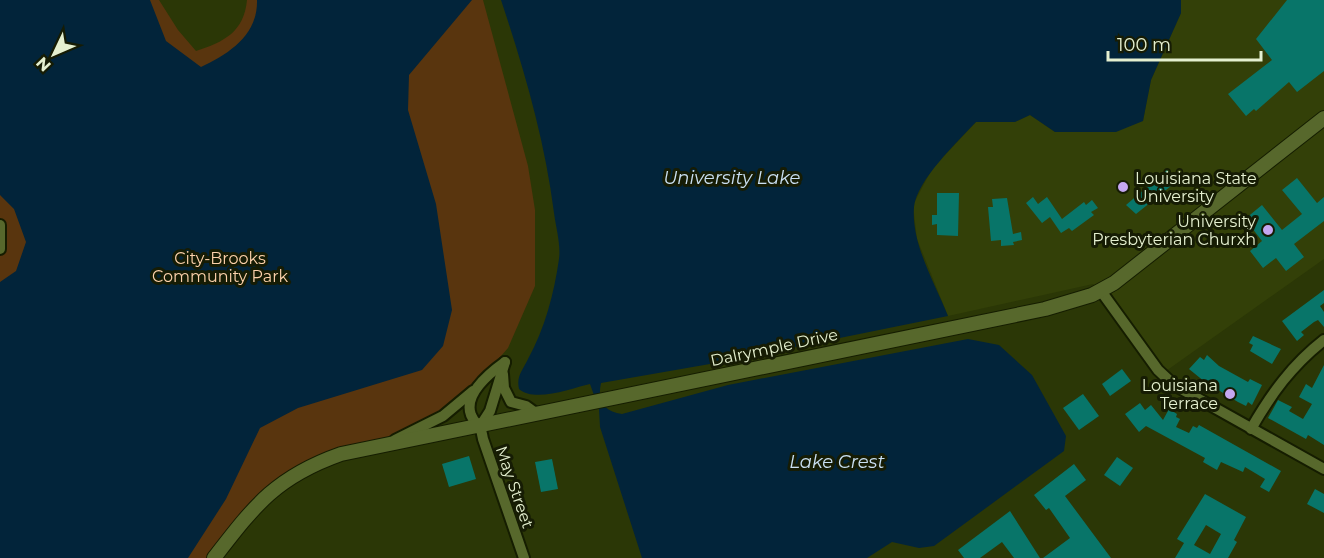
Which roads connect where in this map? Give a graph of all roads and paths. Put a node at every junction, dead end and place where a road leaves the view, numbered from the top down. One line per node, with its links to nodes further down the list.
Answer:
1 (1324, 118): 4 (street, Dalrymple Drive)
2 (0, 225): 3 (street)
3 (0, 249)
4 (1101, 291): 8 (street, Dalrymple Drive); 10 (street)
5 (1324, 340): 10 (street)
6 (504, 370): 7 (street, May Street); 8 (street); 9 (street)
7 (480, 385): 9 (street, May Street); 11 (street)
8 (537, 414): 9 (street, Dalrymple Drive)
9 (481, 425): 11 (street, Dalrymple Drive); 13 (street, May Street)
10 (1251, 429): 12 (street)
11 (389, 443): 14 (street, Dalrymple Drive)
12 (1324, 469)
13 (520, 556)
14 (214, 558)

